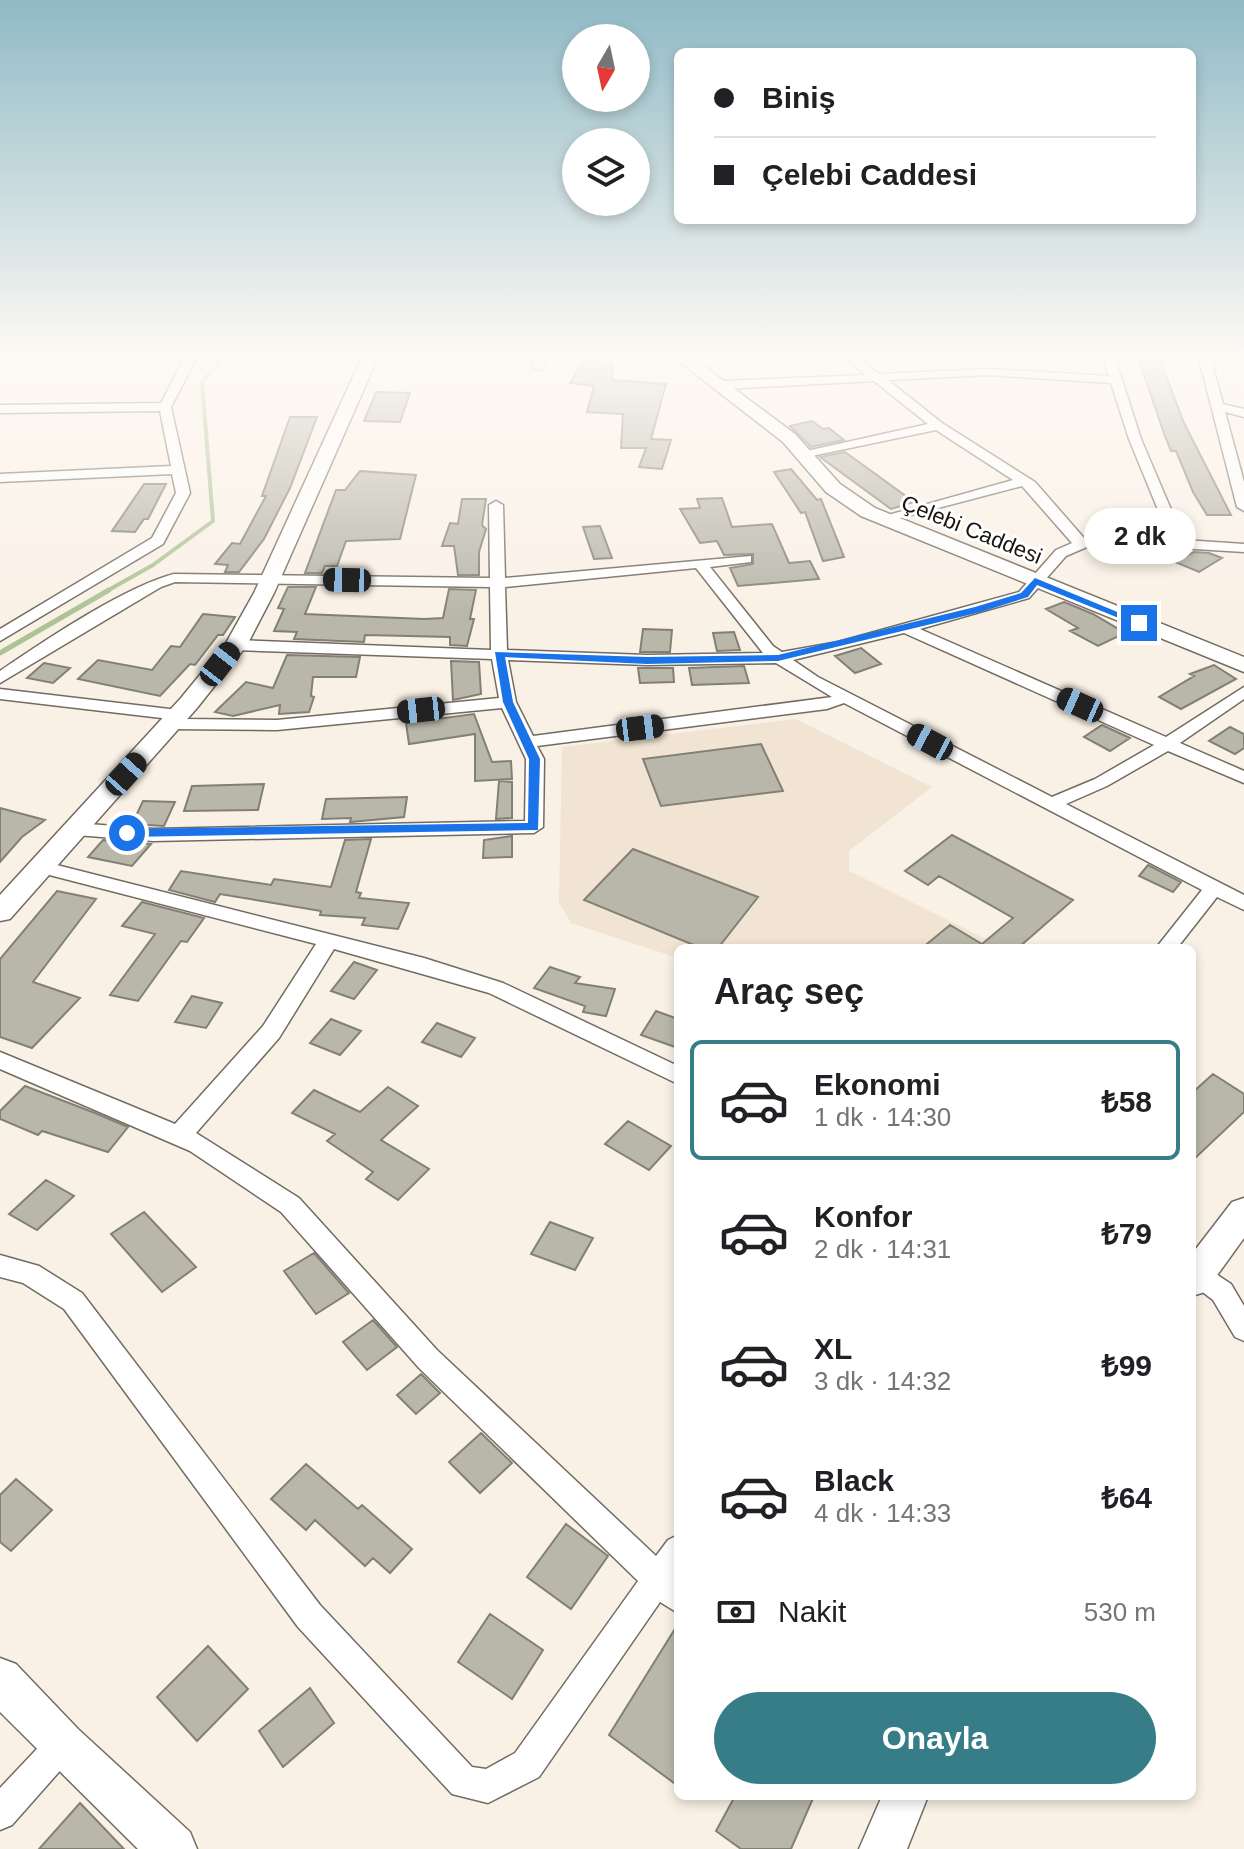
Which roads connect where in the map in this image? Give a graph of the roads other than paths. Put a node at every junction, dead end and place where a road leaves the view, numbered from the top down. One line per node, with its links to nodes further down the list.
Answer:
1 (172, 441): 9 (street)
2 (332, 441): 20 (street)
3 (791, 441): 8 (street, Çelebi Caddesi)
4 (869, 441): 8 (street)
5 (962, 441): 11 (street)
6 (1138, 441): 16 (street)
7 (1227, 441): 13 (street)
8 (807, 455): 14 (street, Çelebi Caddesi)
9 (178, 470): 10 (street); 24 (street)
10 (0, 478)
11 (1025, 481): 14 (street); 15 (street)
12 (496, 505): 22 (street)
13 (1244, 507)
14 (886, 520): 21 (street, Çelebi Caddesi)
15 (1080, 543): 16 (street); 21 (street)
16 (1179, 544): 17 (street)
17 (1244, 548)
18 (746, 559): 19 (street)
19 (699, 563): 22 (street); 27 (street)
20 (270, 579): 22 (street); 25 (street); 29 (street)
21 (1035, 581): 23 (street); 28 (street, Çelebi Caddesi)
22 (497, 583): 26 (street)
23 (906, 628): 27 (street); 36 (street)
24 (0, 636)
25 (236, 645): 26 (street); 34 (street)
26 (499, 654): 27 (street); 33 (street)
27 (778, 658): 32 (street)
28 (1244, 665)
29 (0, 678)
30 (1244, 692): 36 (street)
31 (0, 694): 34 (street)
32 (846, 697): 35 (street); 38 (street)
33 (508, 702): 34 (street); 35 (street)
34 (175, 719): 39 (street)
35 (527, 742): 39 (street)
36 (1168, 743): 37 (street); 38 (street)
37 (1244, 778)
38 (1049, 804): 41 (street)
39 (76, 829): 40 (street)
40 (41, 867): 43 (street); 44 (street)
41 (1215, 887): 42 (street); 45 (street)
42 (1244, 903)
43 (0, 912)
44 (329, 941): 47 (street); 48 (street)
45 (1169, 944)
46 (0, 1060): 48 (street)
47 (674, 1074)
48 (179, 1136): 55 (street)
49 (1244, 1212): 51 (street)
50 (0, 1266): 55 (street)
51 (1196, 1272)
52 (1196, 1275): 53 (street)
53 (1244, 1329)
54 (674, 1566): 55 (street)
55 (668, 1589)
56 (0, 1680): 57 (street)
57 (62, 1745): 59 (street); 60 (street)
58 (903, 1800): 61 (street)
59 (0, 1813)
60 (173, 1849)
61 (883, 1849)

